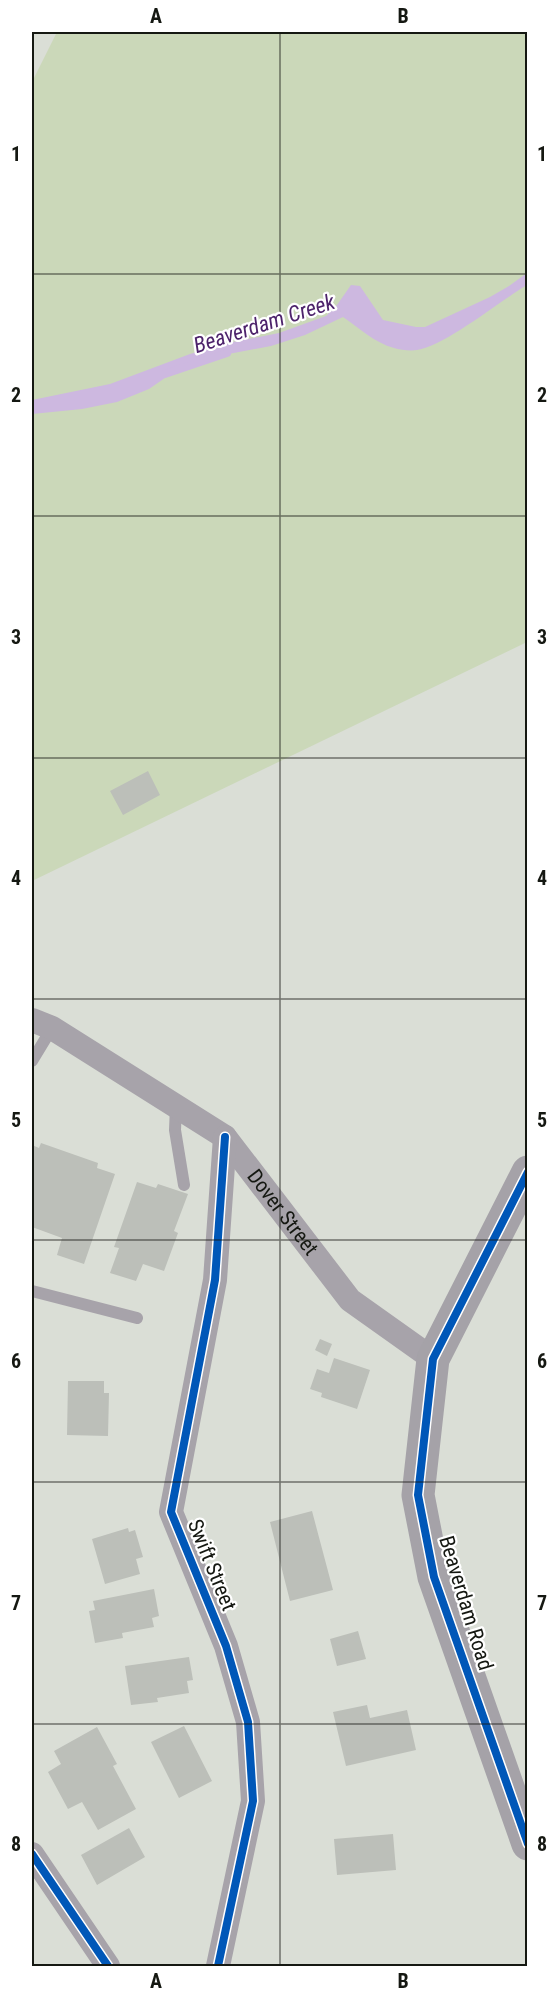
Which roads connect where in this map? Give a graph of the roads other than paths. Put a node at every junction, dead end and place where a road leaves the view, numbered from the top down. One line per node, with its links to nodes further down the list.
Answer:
1 (41, 1024): 2 (lane); 3 (street, Dover Street)
2 (32, 1061)
3 (176, 1106): 4 (street, Dover Street); 6 (lane)
4 (225, 1137): 9 (street, Dover Street); 13 (street, Swift Street)
5 (528, 1172): 9 (street, Beaverdam Road)
6 (184, 1185)
7 (32, 1291): 8 (lane)
8 (137, 1318)
9 (433, 1359): 10 (street, Beaverdam Road)
10 (528, 1844)
11 (32, 1854): 12 (street)
12 (108, 1966)
13 (218, 1966)

